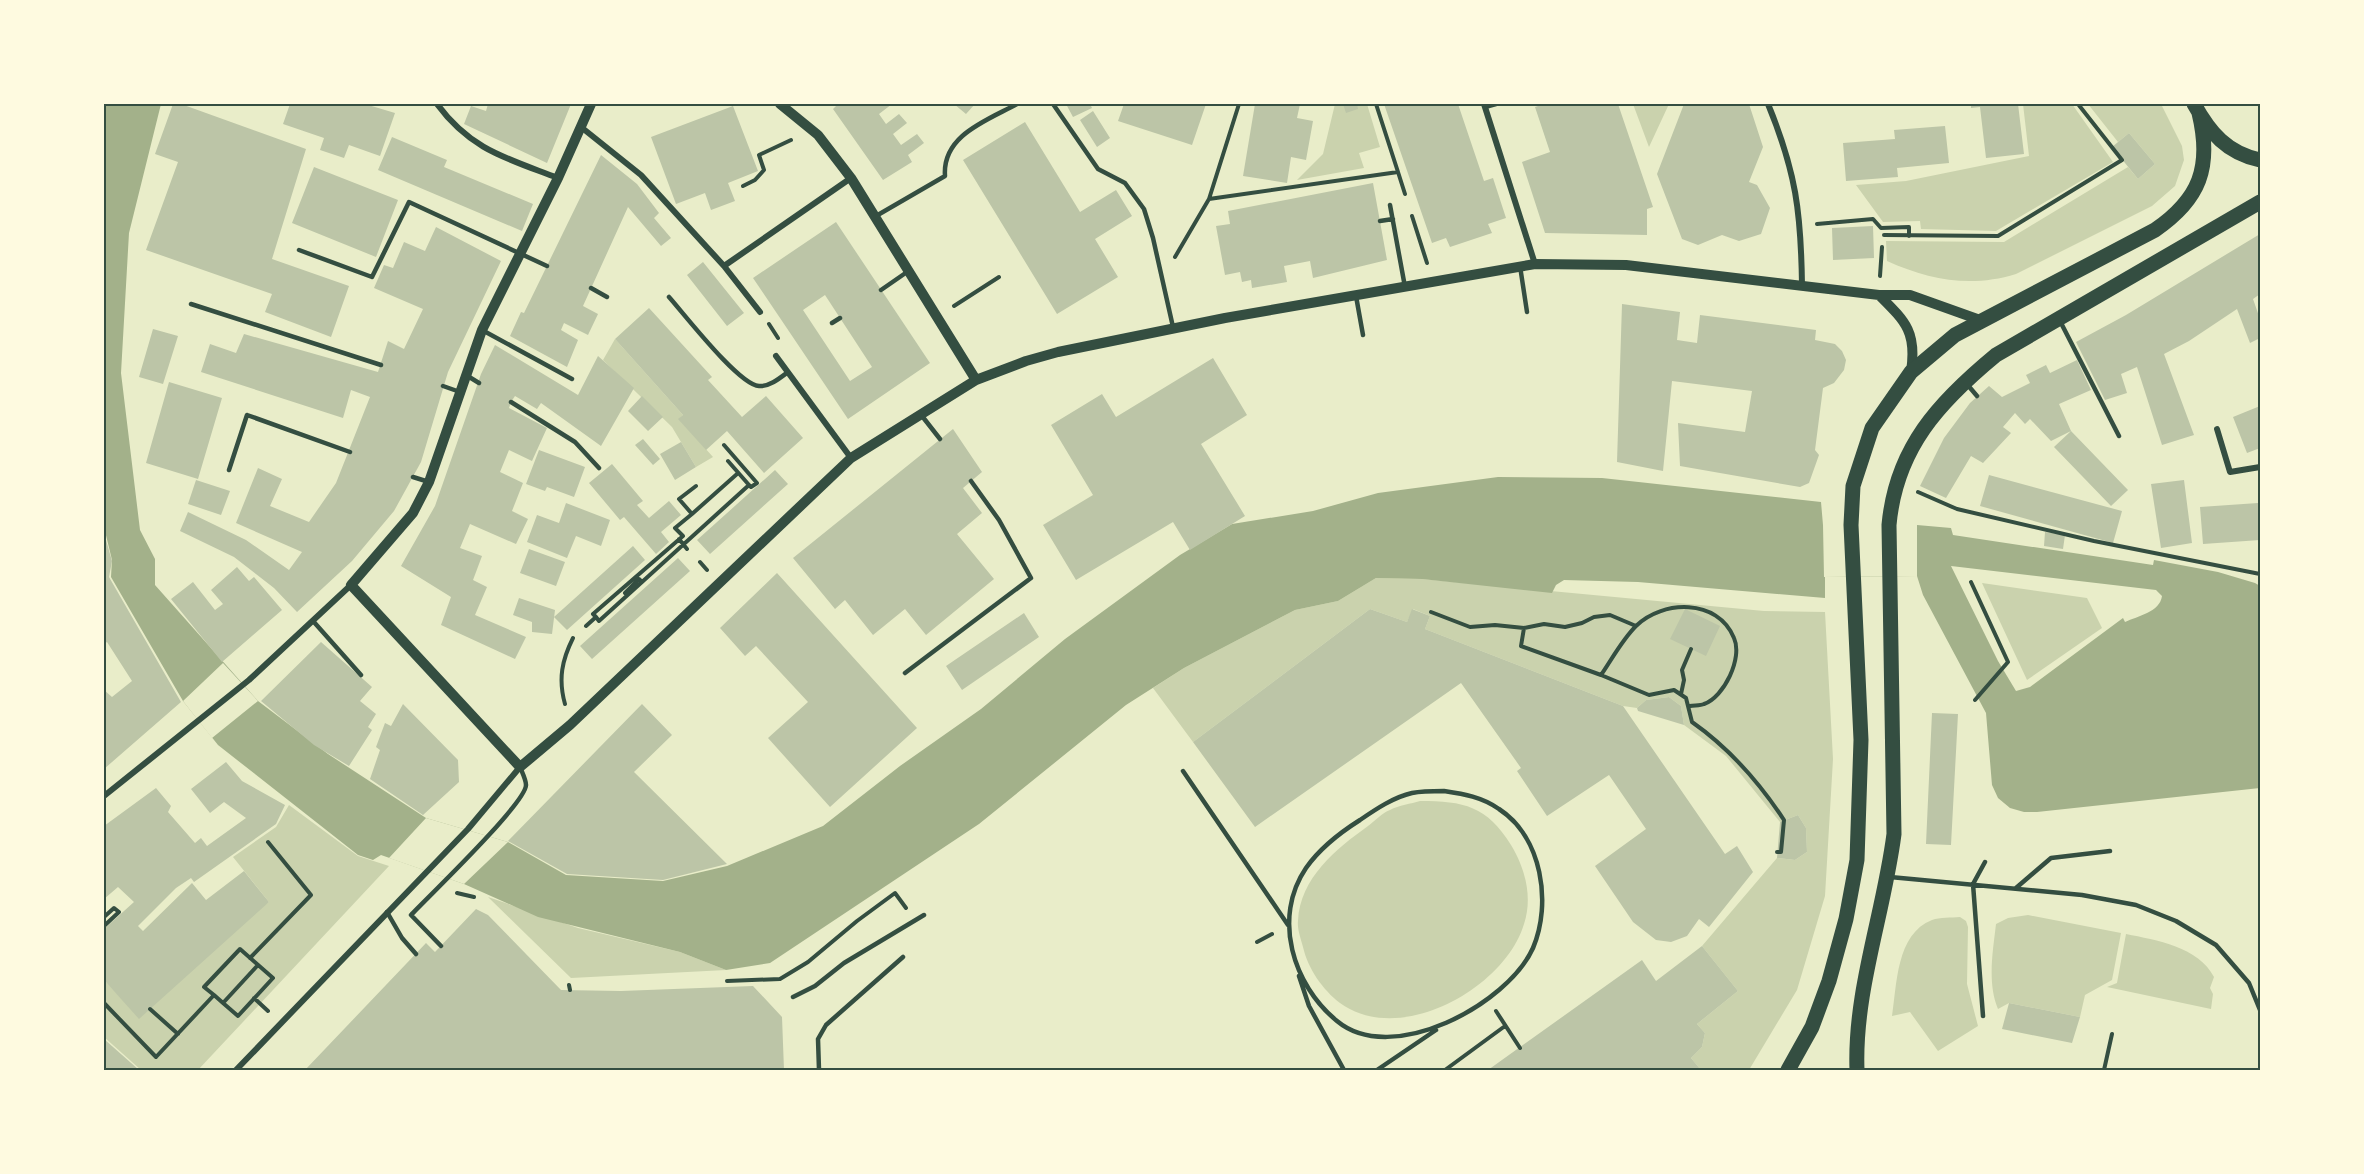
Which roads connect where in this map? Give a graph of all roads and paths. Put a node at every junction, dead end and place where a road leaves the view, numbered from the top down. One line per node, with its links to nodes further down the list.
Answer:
1 (438, 104): 17 (street)
2 (591, 104): 13 (street)
3 (780, 104): 18 (street)
4 (1017, 104): 24 (lane)
5 (1053, 104): 40 (lane)
6 (1239, 104): 20 (path)
7 (1376, 104): 16 (path)
8 (1496, 104): 11 (lane)
9 (1768, 104): 27 (street)
10 (2078, 104): 30 (path)
11 (1484, 105): 35 (street)
12 (2197, 108): 15 (main road); 56 (main road)
13 (581, 127): 17 (street); 37 (street)
14 (781, 146): 19 (path)
15 (2260, 160)
16 (1398, 172): 20 (path); 22 (path)
17 (558, 178): 34 (street)
18 (851, 178): 24 (street); 37 (street)
19 (742, 186)
20 (1209, 199): 40 (path)
21 (2260, 202): 55 (main road)
22 (1407, 203)
23 (1390, 205): 25 (lane)
24 (876, 216): 39 (street)
25 (1393, 219): 26 (lane); 43 (lane)
26 (1380, 221)
27 (1801, 225): 30 (path); 42 (street)
28 (1416, 229): 32 (path)
29 (1884, 235): 30 (path)
30 (1909, 236)
31 (1882, 247): 46 (path)
32 (1423, 249)
33 (299, 250): 34 (lane)
34 (520, 252): 36 (lane); 58 (street)
35 (1535, 264): 38 (street); 42 (street)
36 (547, 266)
37 (724, 266): 51 (street)
38 (1520, 266): 43 (street); 52 (lane)
39 (909, 270): 45 (lane); 53 (street)
40 (1162, 274): 59 (lane)
41 (999, 278): 53 (path)
42 (1802, 285): 46 (street)
43 (1405, 287): 47 (street)
44 (591, 288): 48 (lane)
45 (881, 290)
46 (1879, 295): 56 (street); 64 (street)
47 (1356, 296): 59 (street); 60 (lane)
48 (607, 297)
49 (669, 297): 63 (lane)
50 (191, 304): 62 (lane)
51 (760, 312): 61 (path)
52 (1527, 312)
53 (937, 316): 67 (street)
54 (840, 318): 57 (lane)
55 (2059, 319): 68 (main road); 76 (lane)
56 (1980, 320): 64 (main road)
57 (832, 323)
58 (482, 330): 65 (street); 66 (lane)
59 (1174, 330): 67 (street)
60 (1363, 335)
61 (776, 356): 63 (street)
62 (381, 365)
63 (788, 372): 80 (street)
64 (1911, 372): 161 (main road)
65 (465, 375): 69 (lane); 71 (street)
66 (572, 379)
67 (976, 380): 74 (street)
68 (1964, 381): 72 (lane); 125 (main road)
69 (479, 382)
70 (443, 386): 71 (lane)
71 (459, 392): 88 (street)
72 (1977, 396)
73 (511, 402): 83 (lane)
74 (920, 414): 77 (lane); 80 (street)
75 (2217, 429): 82 (street)
76 (2120, 436)
77 (940, 439)
78 (724, 445): 84 (path)
79 (350, 452): 85 (lane)
80 (851, 458): 117 (street)
81 (728, 461): 89 (path)
82 (2260, 467)
83 (599, 468)
84 (744, 468): 89 (path); 92 (path)
85 (229, 470)
86 (414, 477): 88 (lane)
87 (971, 481): 111 (lane)
88 (429, 482): 99 (street)
89 (749, 485): 94 (path)
90 (696, 486): 92 (path)
91 (1922, 495): 96 (path)
92 (692, 514): 93 (path)
93 (679, 539): 94 (path); 102 (path)
94 (684, 544): 95 (path); 97 (path)
95 (687, 549)
96 (2260, 574)
97 (642, 582): 100 (path); 102 (path)
98 (1971, 582): 115 (path)
99 (351, 585): 104 (street); 118 (street)
100 (624, 593)
101 (1431, 612): 108 (path)
102 (596, 617): 106 (path)
103 (1716, 618): 105 (path); 107 (path); 116 (path)
104 (313, 621): 112 (lane); 120 (street)
105 (1714, 624)
106 (586, 626)
107 (1636, 626): 108 (path); 113 (path)
108 (1524, 628): 113 (path)
109 (573, 638): 117 (path)
110 (1690, 649): 114 (path)
111 (905, 674)
112 (361, 675)
113 (1601, 675): 114 (path)
114 (1681, 694): 116 (path)
115 (1975, 700)
116 (1690, 706): 123 (path)
117 (570, 725): 118 (street)
118 (520, 767): 128 (street); 134 (lane)
119 (1183, 771): 132 (lane)
120 (104, 796)
121 (268, 842): 138 (path)
122 (2110, 851): 127 (lane)
123 (1777, 852)
124 (1985, 861): 126 (lane)
125 (1888, 876): 126 (lane); 162 (main road)
126 (1973, 884): 127 (lane); 150 (lane)
127 (2016, 888): 148 (lane)
128 (387, 911): 135 (lane); 156 (street)
129 (924, 915): 131 (lane)
130 (104, 918): 133 (path)
131 (914, 920): 140 (path); 142 (lane)
132 (1288, 925): 137 (lane); 152 (lane)
133 (104, 926)
134 (441, 946)
135 (416, 954)
136 (903, 957): 157 (lane)
137 (1293, 957): 152 (lane); 158 (lane)
138 (250, 958): 139 (path); 141 (path)
139 (258, 965): 143 (path); 145 (path)
140 (727, 981)
141 (214, 995): 145 (path); 153 (path)
142 (793, 997)
143 (254, 998): 145 (path); 146 (path)
144 (104, 1003): 153 (path)
145 (223, 1003)
146 (259, 1003)
147 (150, 1009): 153 (path)
148 (2260, 1010)
149 (1499, 1015): 151 (path)
150 (1983, 1016)
151 (1506, 1026): 155 (path); 160 (path)
152 (1441, 1027): 159 (lane)
153 (178, 1034)
154 (2112, 1034): 163 (path)
155 (1520, 1048)
156 (236, 1071)
157 (819, 1071)
158 (1344, 1071)
159 (1377, 1071)
160 (1445, 1071)
161 (1788, 1071)
162 (1857, 1071)
163 (2104, 1071)

